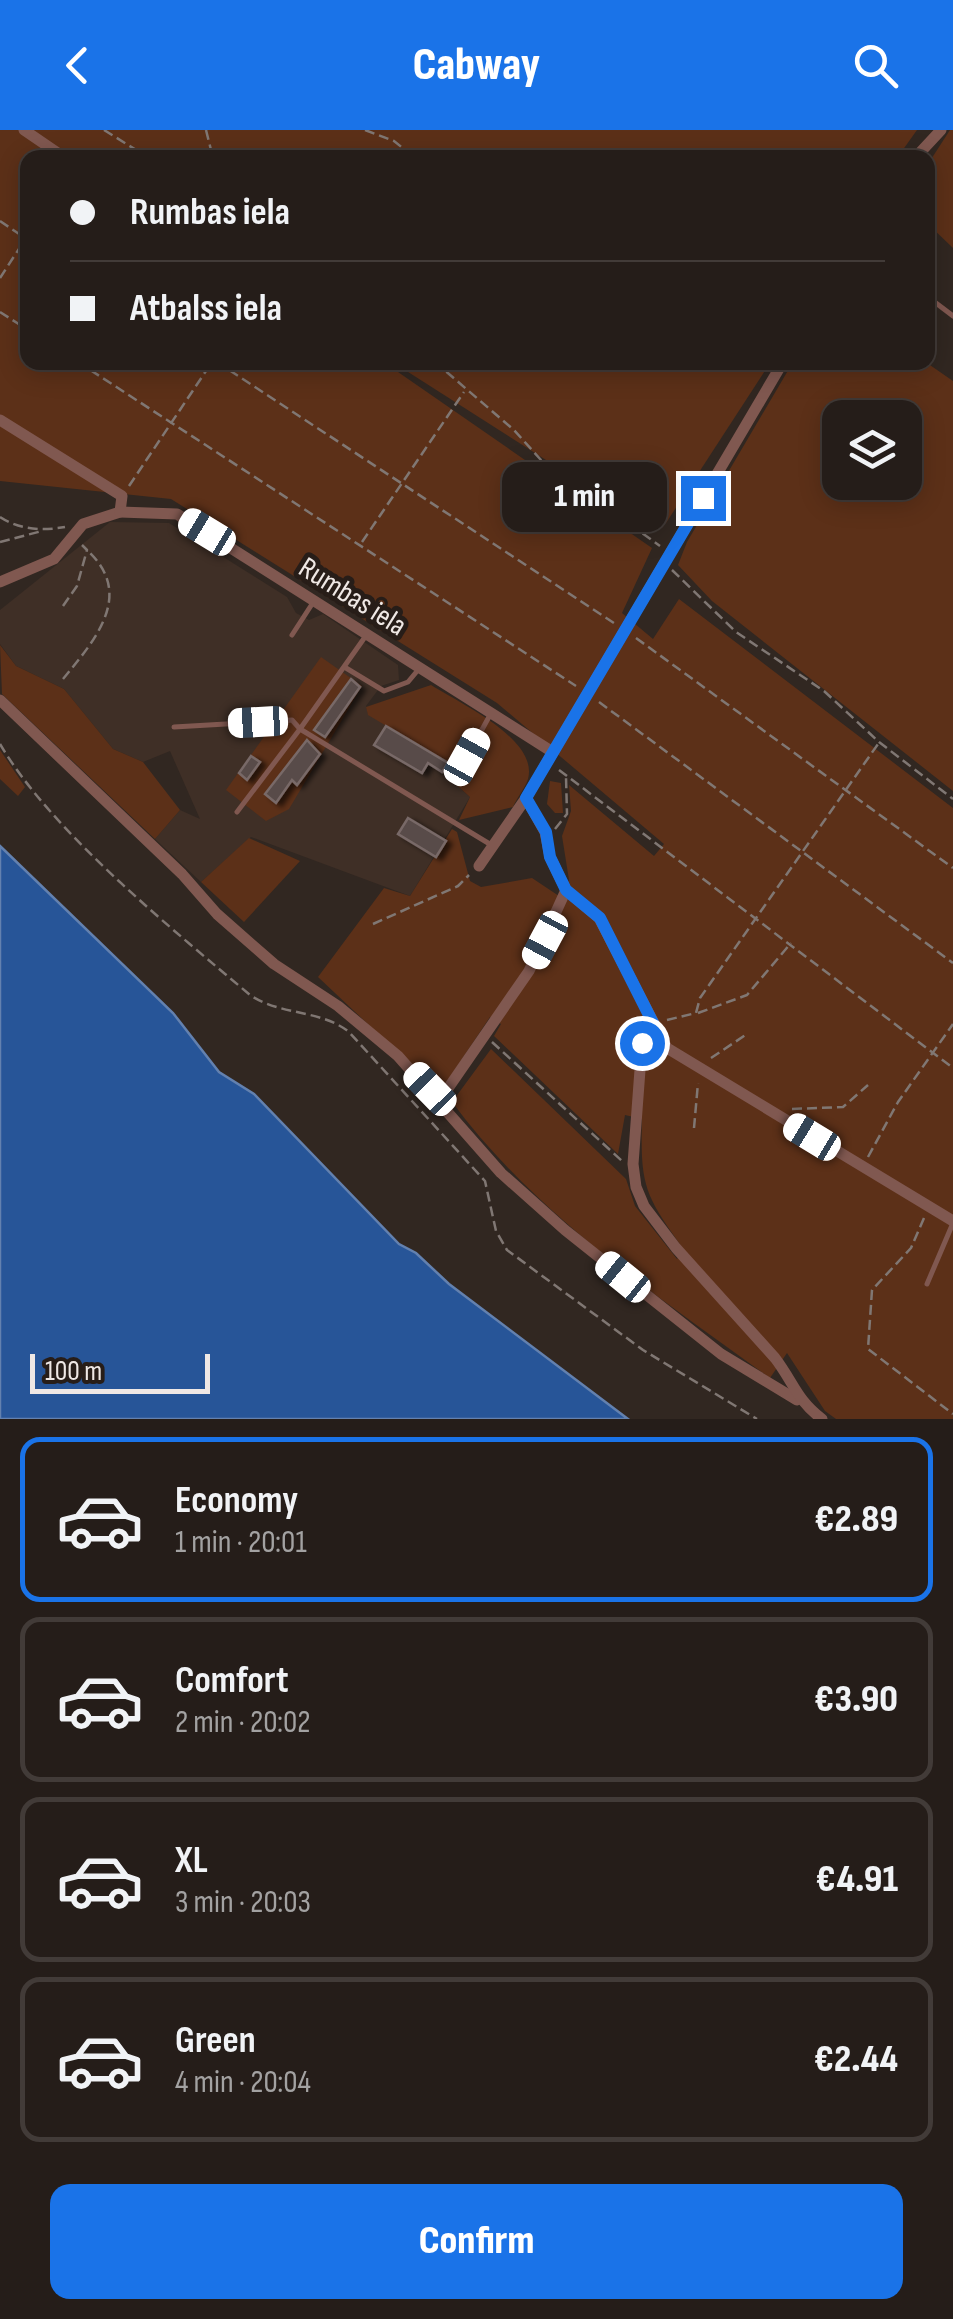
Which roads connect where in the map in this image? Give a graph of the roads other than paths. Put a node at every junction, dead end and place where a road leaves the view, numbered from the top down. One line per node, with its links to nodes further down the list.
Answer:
1 (24, 130): 3 (street)
2 (941, 130): 4 (street)
3 (53, 150)
4 (922, 150)
5 (779, 370): 18 (street)
6 (0, 420): 7 (street)
7 (120, 512): 8 (street); 9 (street, Rumbas iela)
8 (0, 582)
9 (314, 601): 10 (street, Rumbas iela); 11 (lane)
10 (367, 634): 12 (street, Rumbas iela); 13 (lane)
11 (292, 635)
12 (420, 667): 13 (lane); 15 (street, Rumbas iela)
13 (346, 668): 17 (lane)
14 (0, 700): 26 (street)
15 (492, 713): 18 (street, Rumbas iela); 19 (lane)
16 (174, 727): 17 (lane)
17 (300, 729): 21 (lane); 22 (lane)
18 (548, 756): 20 (street)
19 (467, 757)
20 (526, 798): 22 (street); 24 (street)
21 (237, 812)
22 (495, 848): 23 (street)
23 (479, 866)
24 (566, 890): 25 (street); 26 (street)
25 (653, 1023): 27 (street); 29 (street)
26 (440, 1100): 29 (street)
27 (953, 1222): 28 (lane)
28 (927, 1284)
29 (796, 1400): 30 (street)
30 (822, 1419)

